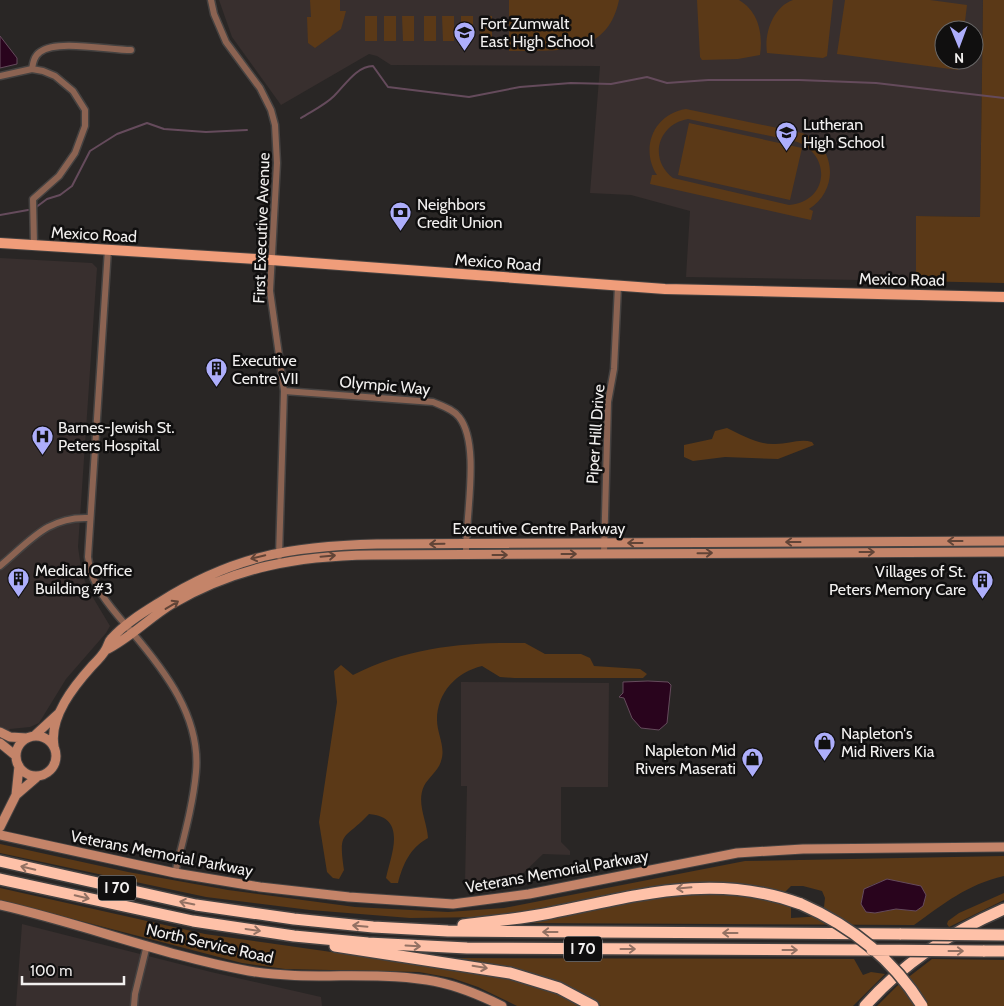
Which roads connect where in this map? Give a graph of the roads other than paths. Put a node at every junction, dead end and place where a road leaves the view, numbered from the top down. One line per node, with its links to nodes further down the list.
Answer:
1 (211, 0): 8 (street, First Executive Avenue)
2 (131, 50): 3 (street)
3 (32, 69): 4 (street); 6 (street)
4 (0, 76)
5 (0, 243): 6 (main road, Mexico Road)
6 (34, 246): 7 (main road, Mexico Road)
7 (108, 249): 8 (main road, Mexico Road); 12 (street)
8 (272, 260): 9 (main road, Mexico Road); 11 (street, First Executive Avenue)
9 (618, 286): 10 (main road, Mexico Road); 14 (street, Piper Hill Drive)
10 (1001, 295)
11 (284, 390): 15 (street, Olympic Way); 16 (street, First Executive Avenue)
12 (89, 518): 21 (street); 22 (street)
13 (1004, 541): 14 (street, Executive Centre Parkway, one-way to 14)
14 (605, 543): 15 (street, Executive Centre Parkway); 18 (street, Piper Hill Drive)
15 (466, 544): 16 (street, Executive Centre Parkway, one-way to 16); 19 (street, Olympic Way)
16 (278, 552): 20 (street, First Executive Avenue); 22 (street, Executive Centre Parkway, one-way to 22)
17 (1004, 552): 18 (street, Executive Centre Parkway, one-way to 17)
18 (604, 554): 19 (street, Executive Centre Parkway, one-way to 18)
19 (466, 555): 20 (street, Executive Centre Parkway, one-way to 19)
20 (280, 562): 22 (street, Executive Centre Parkway, one-way to 20)
21 (0, 566)
22 (129, 629): 23 (street, Executive Centre Parkway); 36 (street)
23 (59, 713): 25 (street, Executive Centre Parkway); 27 (street, Executive Centre Parkway)
24 (0, 732): 25 (street)
25 (31, 737): 27 (street); 28 (street)
26 (0, 743): 28 (street)
27 (54, 746): 30 (street)
28 (16, 756): 29 (street)
29 (19, 766): 30 (street); 31 (street)
30 (38, 776): 31 (street)
31 (16, 795): 32 (street)
32 (0, 827)
33 (0, 835): 36 (street, Veterans Memorial Parkway)
34 (1004, 847): 36 (street, Veterans Memorial Parkway)
35 (0, 861): 40 (highway, I 70, one-way to 35)
36 (175, 873)
37 (0, 879): 42 (highway, I 70, one-way to 42)
38 (0, 905): 43 (street, North Service Road)
39 (1004, 909): 48 (highway)
40 (426, 930): 41 (highway, I 70, one-way to 40, bridge); 49 (highway, one-way to 40, bridge)
41 (1004, 934)
42 (294, 936): 44 (highway, I 70, one-way to 44, bridge); 47 (highway, one-way to 47)
43 (147, 945): 45 (street); 46 (street, North Service Road)
44 (1004, 951)
45 (134, 1006)
46 (502, 1006)
47 (593, 1006)
48 (865, 1006)
49 (922, 1006)

